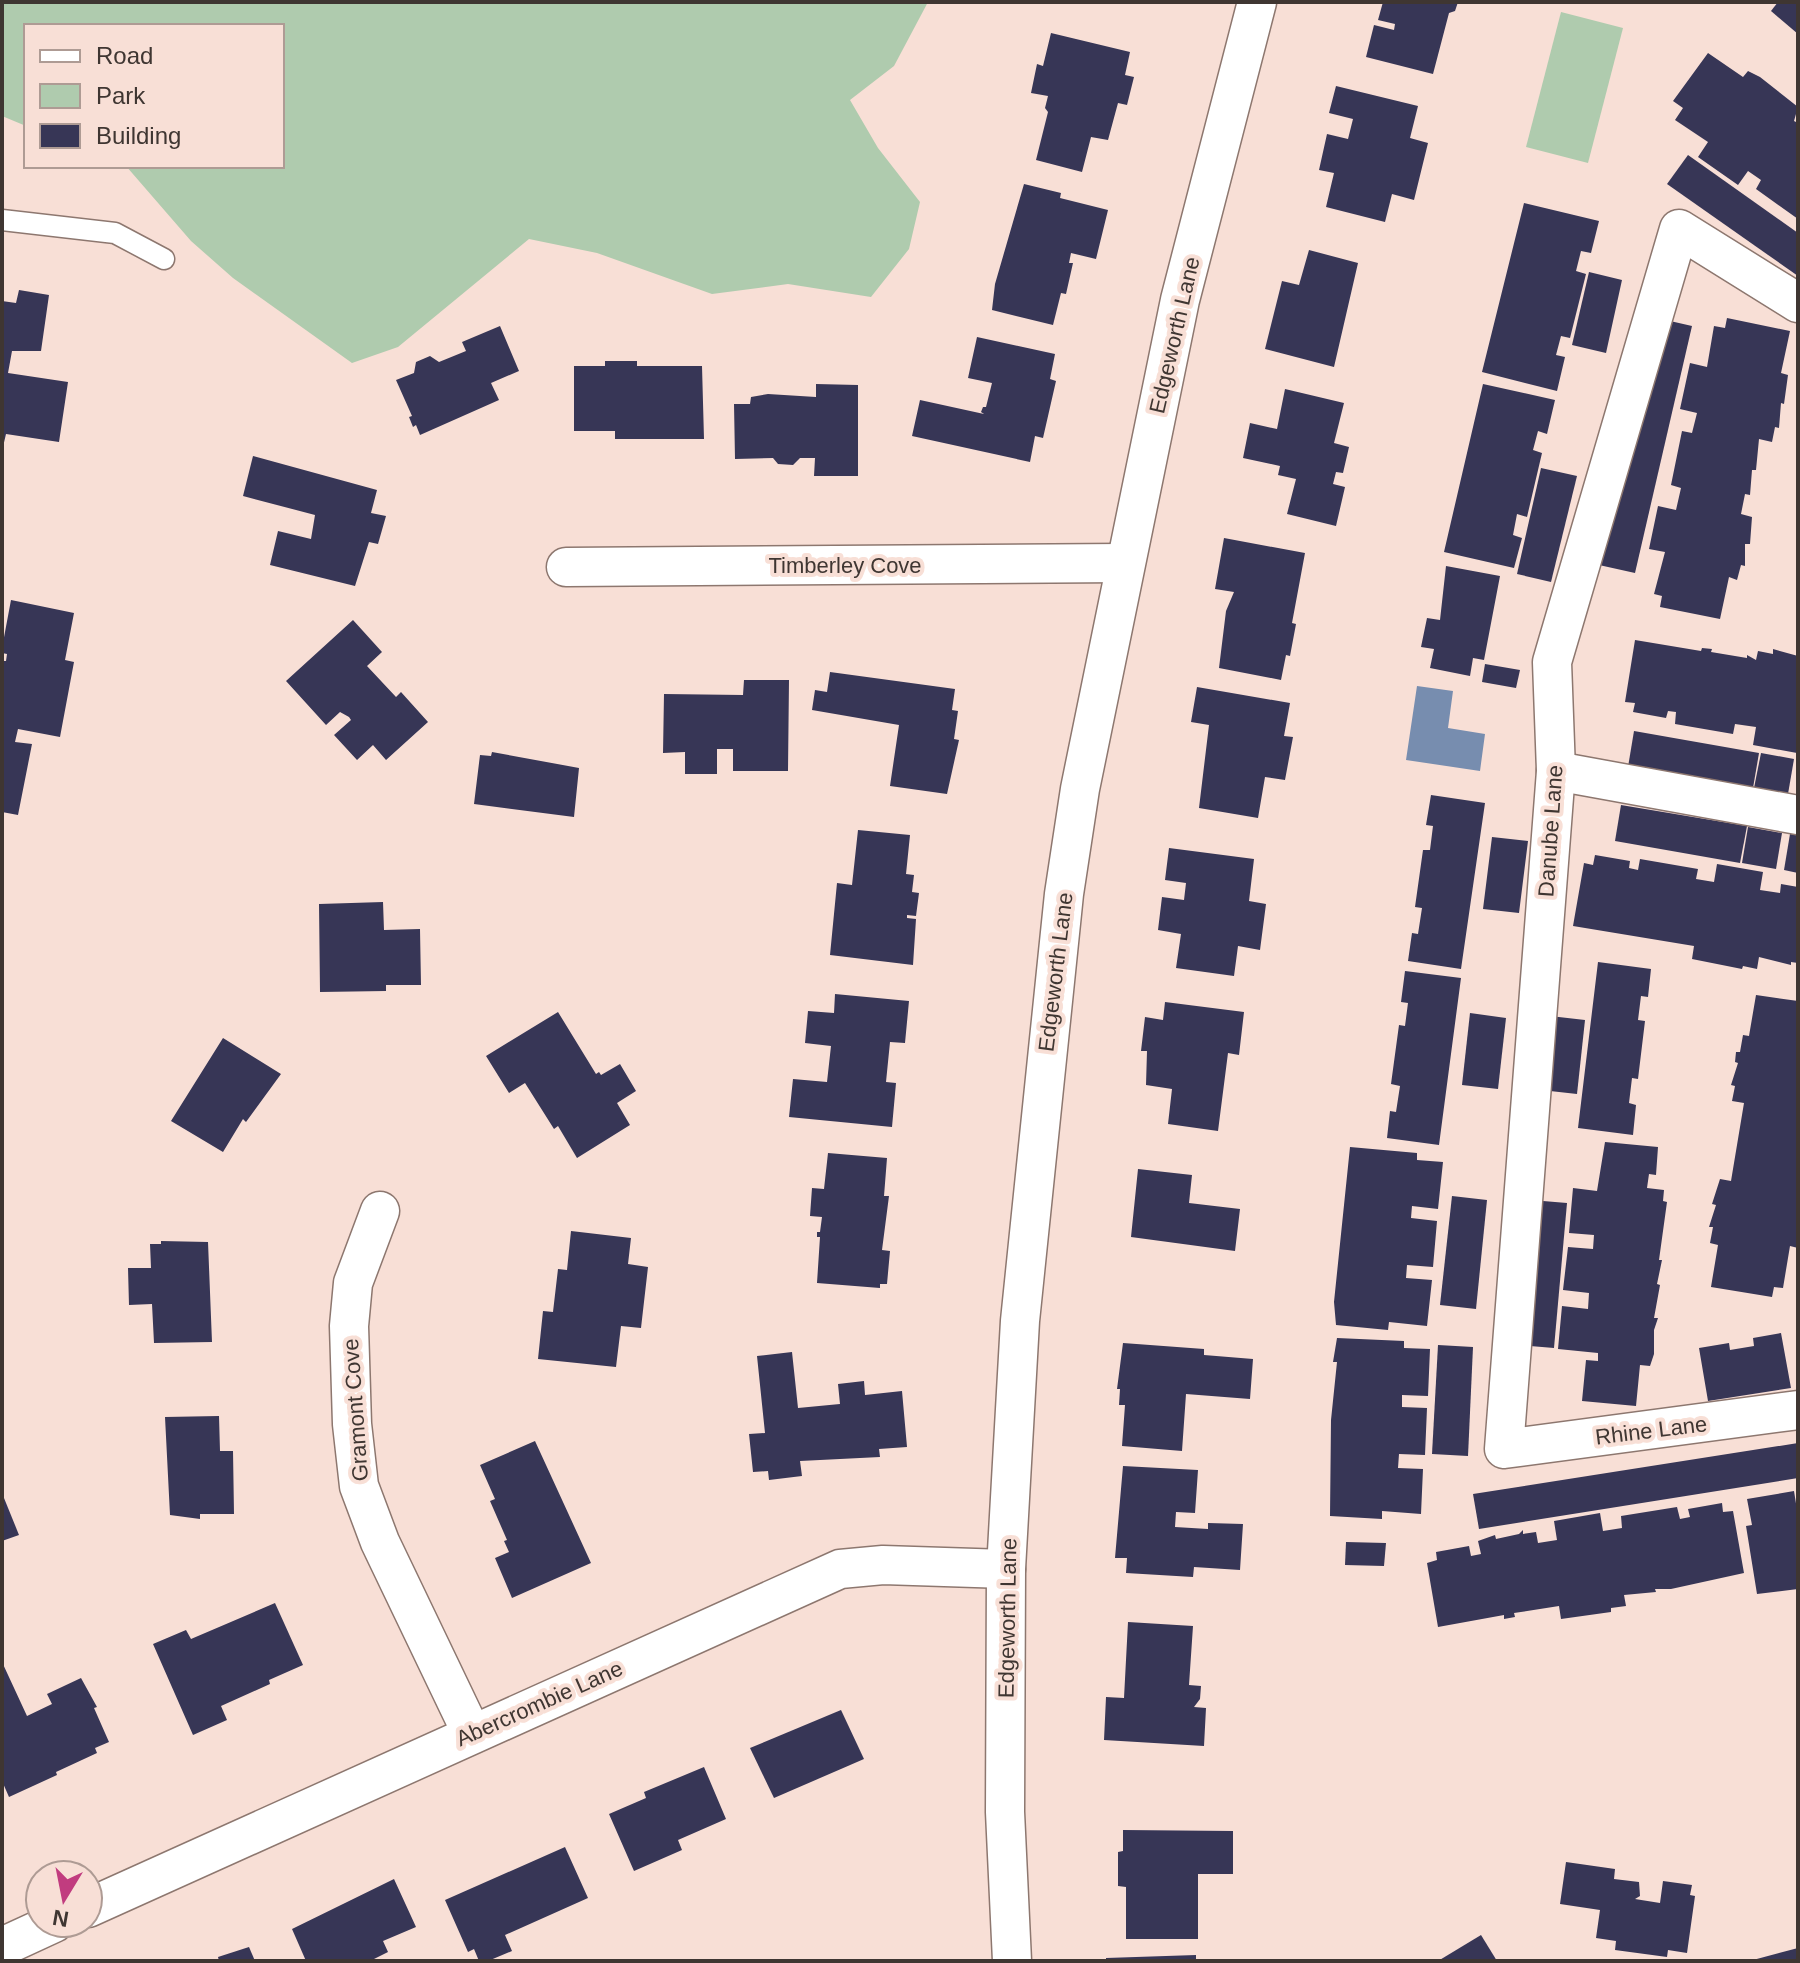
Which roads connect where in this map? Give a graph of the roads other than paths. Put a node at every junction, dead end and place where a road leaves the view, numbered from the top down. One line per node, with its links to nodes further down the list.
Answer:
1 (1257, 2): 5 (street, Edgeworth Lane)
2 (2, 220): 3 (lane)
3 (164, 259)
4 (1798, 303): 7 (street, Danube Lane)
5 (1124, 563): 6 (street, Timberley Cove); 12 (street, Edgeworth Lane)
6 (566, 567)
7 (1556, 771): 8 (street); 11 (street, Danube Lane)
8 (1798, 815)
9 (380, 1211): 13 (street, Gramont Cove)
10 (1798, 1410): 11 (street, Rhine Lane)
11 (1504, 1449)
12 (1006, 1569): 13 (street, Abercrombie Lane); 17 (street, Edgeworth Lane)
13 (472, 1734): 14 (street, Abercrombie Lane)
14 (104, 1901)
15 (24, 1937): 16 (street)
16 (2, 1947)
17 (1012, 1961)

